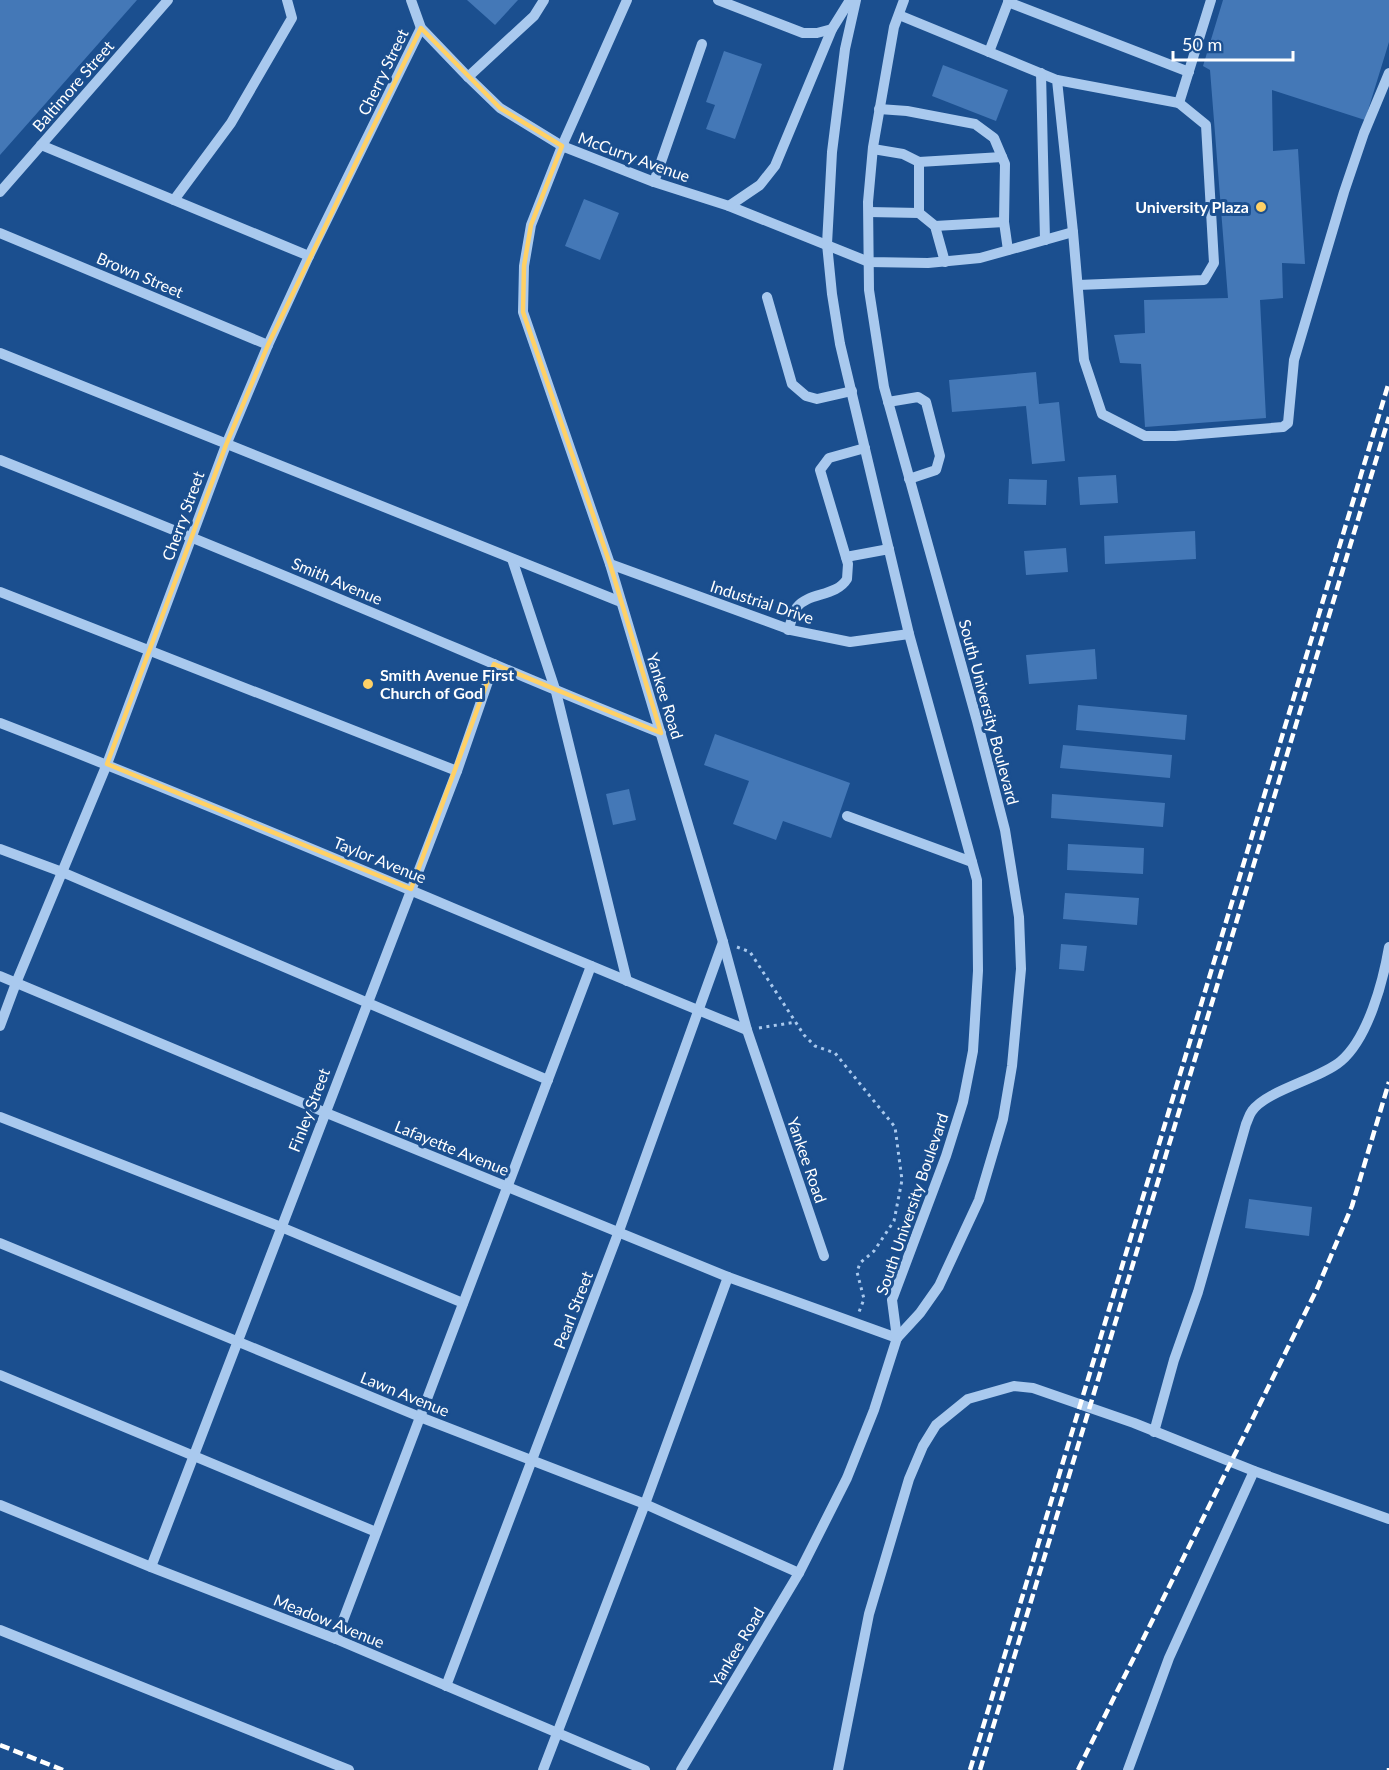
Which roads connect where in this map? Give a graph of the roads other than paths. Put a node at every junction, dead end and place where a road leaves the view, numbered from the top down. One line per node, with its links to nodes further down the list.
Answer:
1 (168, 0): 24 (street, Baltimore Street)
2 (287, 0): 31 (street)
3 (411, 0): 13 (street)
4 (544, 0): 20 (street)
5 (627, 0): 25 (street, Yankee Road)
6 (718, 0): 14 (street)
7 (850, 0): 14 (street)
8 (856, 0): 40 (street, South University Boulevard)
9 (904, 0): 12 (street, South University Boulevard)
10 (1211, 0): 17 (street)
11 (1008, 1): 16 (street); 17 (street)
12 (899, 15): 16 (street); 23 (street, South University Boulevard)
13 (421, 28): 20 (street, McCurry Avenue); 42 (street, Cherry Street)
14 (832, 29): 32 (street)
15 (702, 44): 29 (street)
16 (989, 52): 18 (street)
17 (1189, 72): 22 (street)
18 (1041, 73): 21 (street); 39 (street)
19 (1389, 73): 45 (street)
20 (468, 77): 25 (street, McCurry Avenue)
21 (1057, 80): 22 (street); 37 (street)
22 (1179, 103): 45 (street)
23 (879, 109): 26 (street, South University Boulevard); 27 (street)
24 (41, 145): 30 (street, Baltimore Street); 31 (street)
25 (562, 146): 29 (street, McCurry Avenue); 59 (street, Yankee Road)
26 (873, 149): 28 (street); 33 (street, South University Boulevard)
27 (1002, 156): 28 (street); 35 (street)
28 (919, 162): 34 (street)
29 (654, 182): 32 (street, McCurry Avenue)
30 (0, 192)
31 (174, 200): 42 (street)
32 (729, 206): 40 (street, McCurry Avenue)
33 (868, 212): 34 (street); 43 (street, South University Boulevard)
34 (919, 213): 36 (street)
35 (1004, 222): 36 (street); 41 (street)
36 (936, 226): 44 (street)
37 (1073, 232): 39 (street); 45 (street)
38 (0, 233): 47 (street, Brown Street)
39 (1045, 240): 41 (street)
40 (827, 244): 43 (street, McCurry Avenue); 49 (street, South University Boulevard)
41 (1008, 250): 44 (street)
42 (309, 256): 47 (street, Cherry Street)
43 (869, 262): 44 (street); 50 (street, South University Boulevard)
44 (945, 262)
45 (1078, 285)
46 (767, 297): 49 (street)
47 (268, 345): 51 (street, Cherry Street)
48 (0, 353): 51 (street)
49 (852, 391): 52 (street, South University Boulevard)
50 (888, 402): 54 (street, South University Boulevard); 54 (street)
51 (226, 445): 55 (street, Cherry Street); 58 (street)
52 (865, 448): 56 (street, South University Boulevard); 57 (street)
53 (0, 460): 55 (street, Smith Avenue)
54 (909, 479): 96 (street, South University Boulevard)
55 (192, 537): 64 (street, Cherry Street); 65 (street, Smith Avenue)
56 (889, 549): 57 (street); 63 (street, South University Boulevard)
57 (846, 557): 62 (street)
58 (512, 559): 61 (street); 66 (street)
59 (610, 564): 61 (street, Yankee Road); 62 (street, Industrial Drive)
60 (0, 592): 64 (street)
61 (621, 602): 68 (street, Yankee Road)
62 (788, 630): 63 (street, Industrial Drive)
63 (909, 634): 73 (street, South University Boulevard)
64 (149, 651): 69 (street, Cherry Street); 70 (street)
65 (494, 664): 66 (street, Smith Avenue); 70 (street, Finley Street)
66 (556, 692): 68 (street, Smith Avenue); 80 (street)
67 (0, 723): 69 (street, Taylor Avenue)
68 (661, 733): 76 (street, Yankee Road)
69 (107, 764): 74 (street, Cherry Street); 75 (street, Taylor Avenue)
70 (457, 771): 75 (street, Finley Street)
71 (847, 816): 73 (street)
72 (0, 849): 74 (street)
73 (972, 862): 96 (street, South University Boulevard)
74 (62, 872): 81 (street, Cherry Street); 82 (street)
75 (411, 889): 78 (street, Taylor Avenue); 82 (street, Finley Street)
76 (723, 942): 83 (street, Pearl Street); 85 (street, Yankee Road)
77 (1389, 947): 100 (street)
78 (591, 966): 80 (street, Taylor Avenue); 86 (street)
79 (0, 976): 81 (street, Lafayette Avenue)
80 (627, 981): 83 (street, Taylor Avenue)
81 (16, 982): 84 (street, Cherry Street); 87 (street, Lafayette Avenue)
82 (368, 1002): 86 (street); 87 (street, Finley Street)
83 (699, 1011): 85 (street, Taylor Avenue); 91 (street, Pearl Street)
84 (0, 1026)
85 (747, 1030): 93 (street, Yankee Road)
86 (548, 1080): 89 (street)
87 (324, 1112): 89 (street, Lafayette Avenue); 90 (street, Finley Street)
88 (0, 1117): 90 (street)
89 (508, 1186): 91 (street, Lafayette Avenue); 95 (street)
90 (281, 1227): 95 (street); 97 (street, Finley Street)
91 (619, 1232): 94 (street, Lafayette Avenue); 102 (street, Pearl Street)
92 (0, 1243): 97 (street, Lawn Avenue)
93 (824, 1256)
94 (728, 1276): 96 (street, Lafayette Avenue); 104 (street)
95 (463, 1303): 99 (street)
96 (897, 1338): 109 (street, Yankee Road)
97 (237, 1342): 99 (street, Lawn Avenue); 101 (street, Finley Street)
98 (0, 1375): 101 (street)
99 (420, 1417): 102 (street, Lawn Avenue); 107 (street)
100 (1155, 1432): 103 (street); 118 (street)
101 (194, 1454): 107 (street); 108 (street, Finley Street)
102 (533, 1460): 104 (street, Lawn Avenue); 112 (street, Pearl Street)
103 (1254, 1471): 106 (street); 119 (street)
104 (645, 1504): 109 (street, Lawn Avenue); 113 (street)
105 (0, 1505): 108 (street, Meadow Avenue)
106 (1389, 1518)
107 (376, 1532): 111 (street)
108 (151, 1567): 111 (street, Meadow Avenue)
109 (799, 1573): 117 (street, Yankee Road)
110 (0, 1630): 114 (street)
111 (336, 1639): 112 (street, Meadow Avenue)
112 (446, 1686): 113 (street, Meadow Avenue)
113 (558, 1731): 115 (street); 116 (street, Meadow Avenue)
114 (349, 1770)
115 (543, 1770)
116 (645, 1770)
117 (681, 1770)
118 (838, 1770)
119 (1128, 1770)

